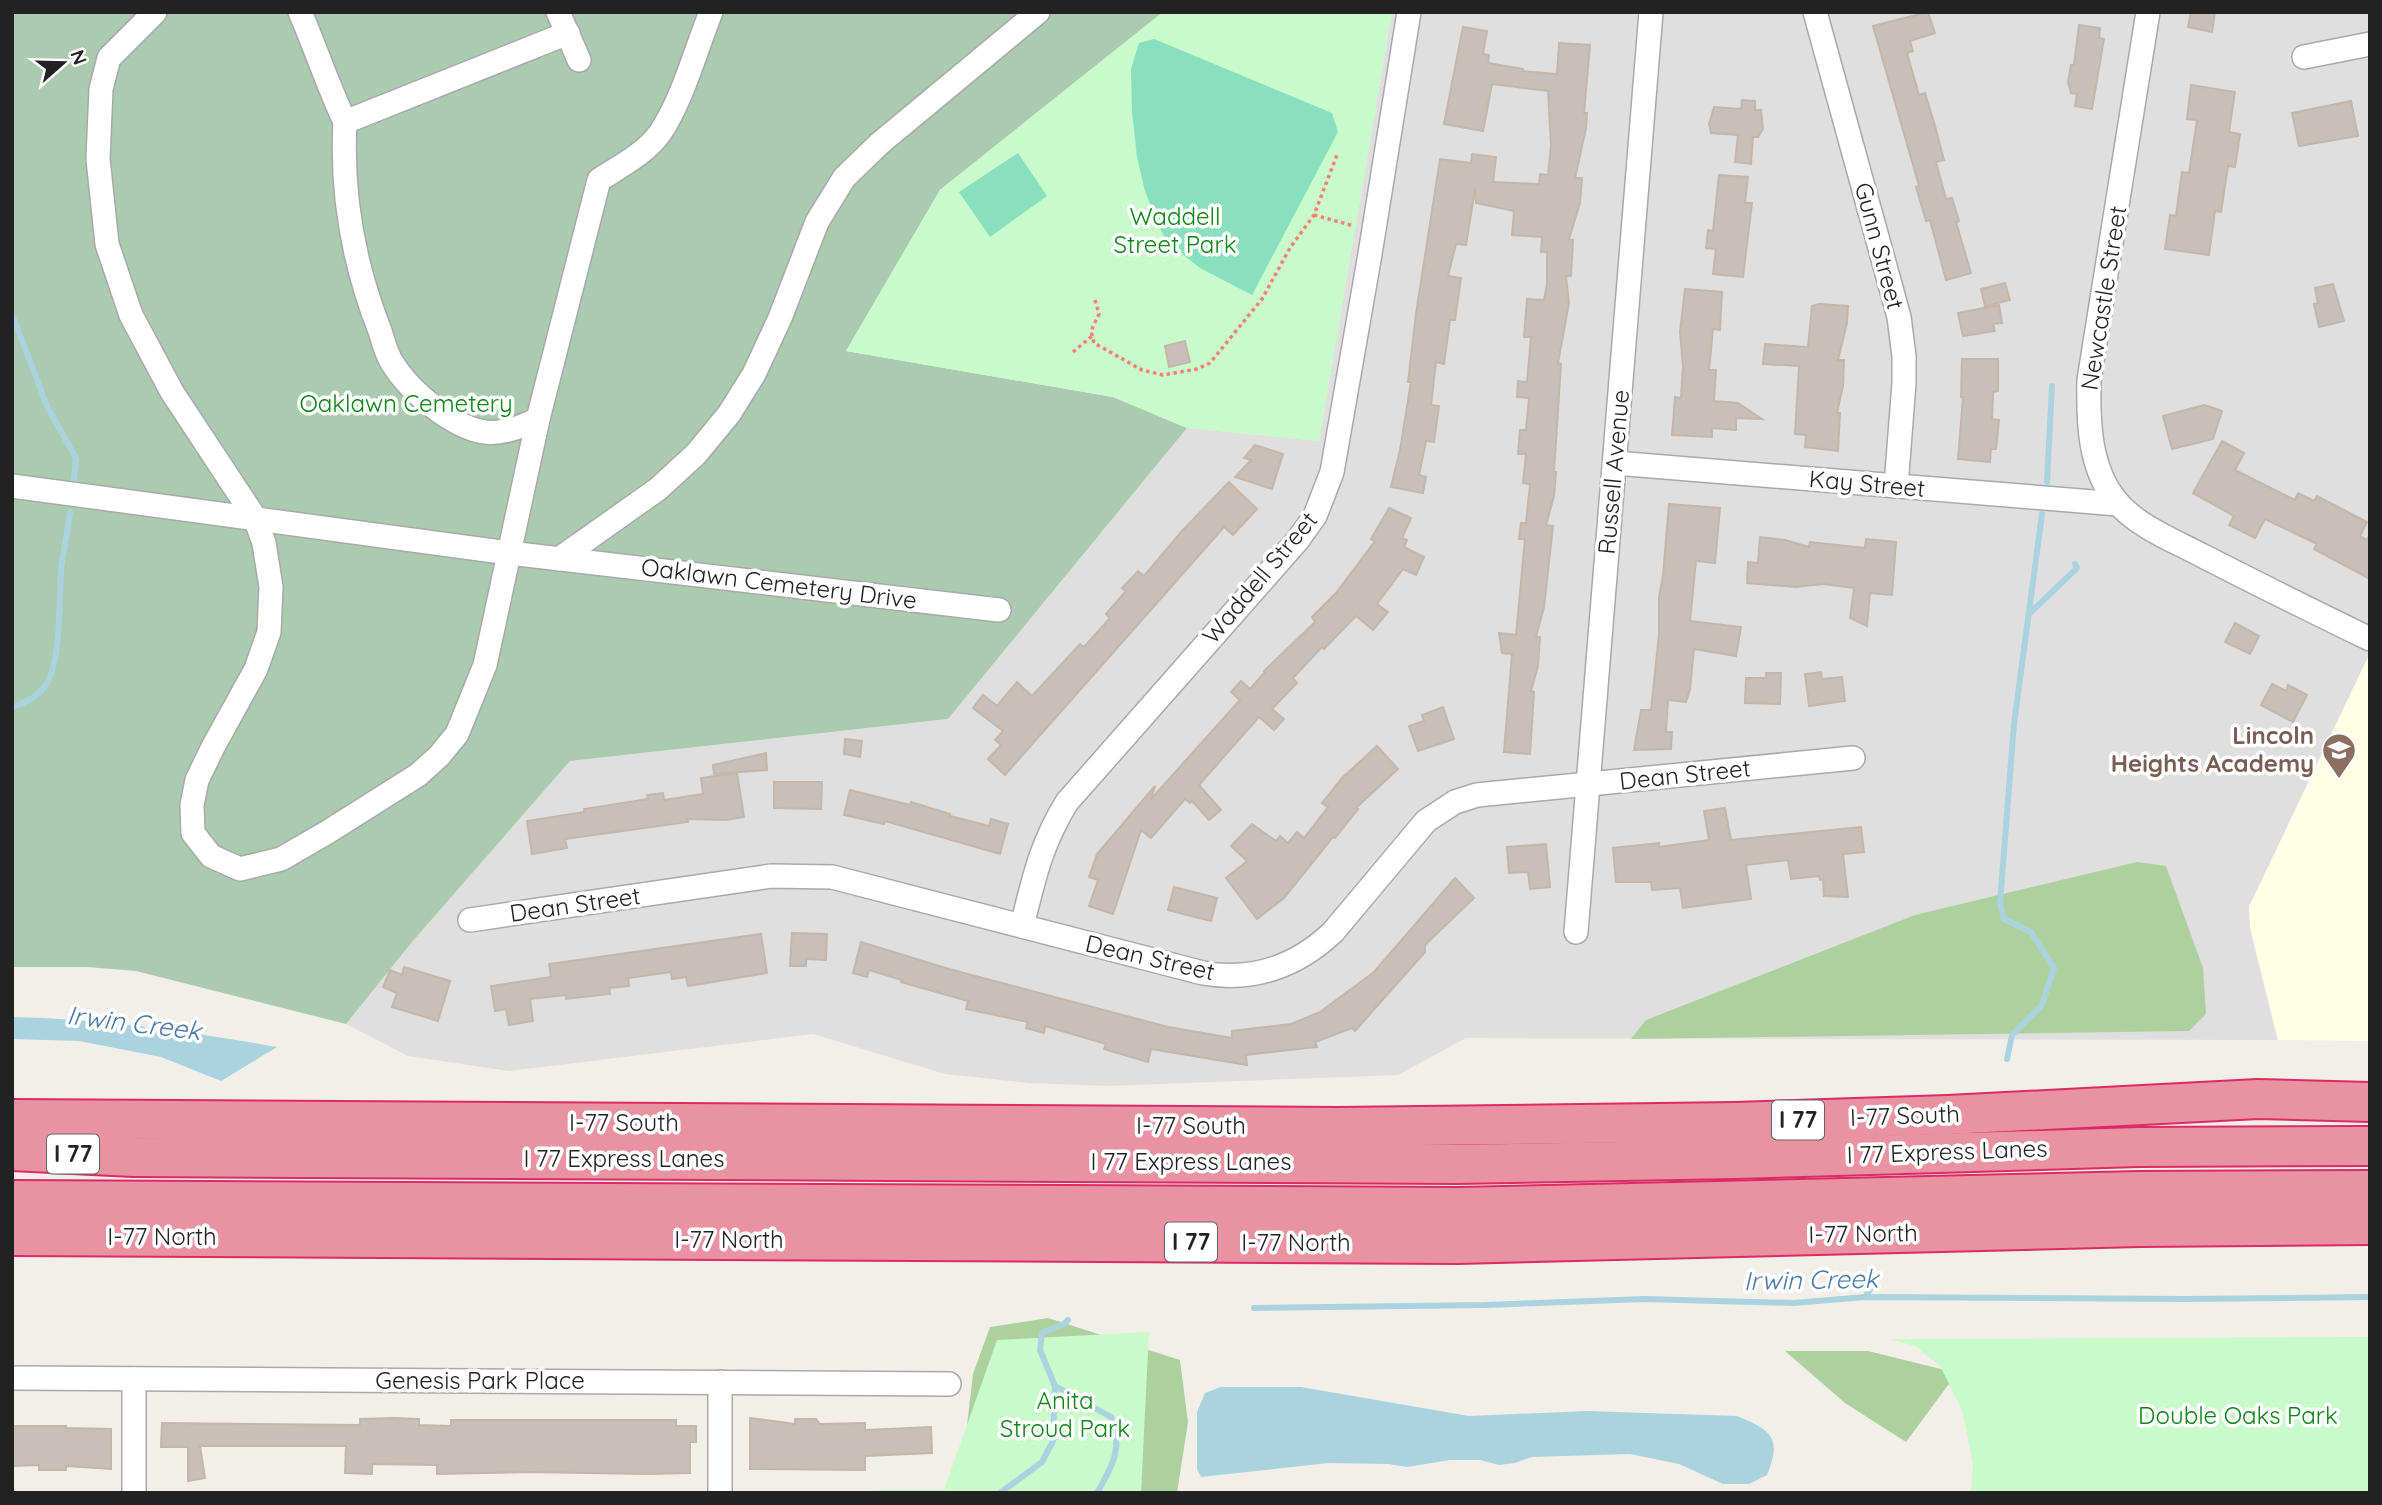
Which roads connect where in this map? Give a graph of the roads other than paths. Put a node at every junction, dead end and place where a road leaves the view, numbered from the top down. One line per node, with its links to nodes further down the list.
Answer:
1 (155, 12): 19 (street)
2 (300, 12): 13 (street)
3 (711, 12): 14 (street)
4 (1038, 12): 21 (street)
5 (1409, 12): 27 (street, Waddell Street)
6 (1651, 12): 15 (street, Russell Avenue)
7 (1815, 12): 17 (street, Gunn Street)
8 (2148, 12): 18 (street, Newcastle Street)
9 (563, 23): 12 (street); 13 (street)
10 (2370, 44): 11 (street)
11 (2304, 57)
12 (579, 60)
13 (345, 122): 14 (street)
14 (538, 419): 20 (street)
15 (1615, 463): 17 (street, Kay Street); 25 (street, Russell Avenue)
16 (12, 486): 19 (street, Oaklawn Cemetery Drive)
17 (1896, 486): 18 (street, Kay Street)
18 (2119, 504): 23 (street, Newcastle Street)
19 (255, 518): 20 (street, Oaklawn Cemetery Drive); 20 (street)
20 (509, 553): 21 (street, Oaklawn Cemetery Drive)
21 (559, 559): 22 (street, Oaklawn Cemetery Drive)
22 (999, 610)
23 (2370, 639)
24 (1853, 758): 25 (street, Dean Street)
25 (1588, 784): 27 (street, Dean Street); 28 (street, Russell Avenue)
26 (470, 920): 27 (street, Dean Street)
27 (1022, 926)
28 (1576, 932)
29 (2370, 1090): 30 (highway)
30 (2258, 1099): 31 (highway, I-77 South / I 77); 32 (highway, I-77 South / I 77)
31 (2370, 1102)
32 (12, 1119)
33 (2370, 1146): 35 (highway, I 77 Express Lanes / I 77)
34 (12, 1151): 35 (highway, I 77 Express Lanes / I 77)
35 (134, 1157): 36 (highway)
36 (12, 1158)
37 (2370, 1190): 38 (highway, I 77 Express Lanes / I 77)
38 (12, 1200)
39 (2370, 1225): 40 (highway, I-77 North / I 77)
40 (12, 1236)
41 (12, 1378): 42 (street, Genesis Park Place)
42 (134, 1379): 43 (street, Genesis Park Place); 45 (street)
43 (720, 1382): 44 (street, Genesis Park Place); 46 (street)
44 (949, 1384)
45 (134, 1493)
46 (720, 1493)

